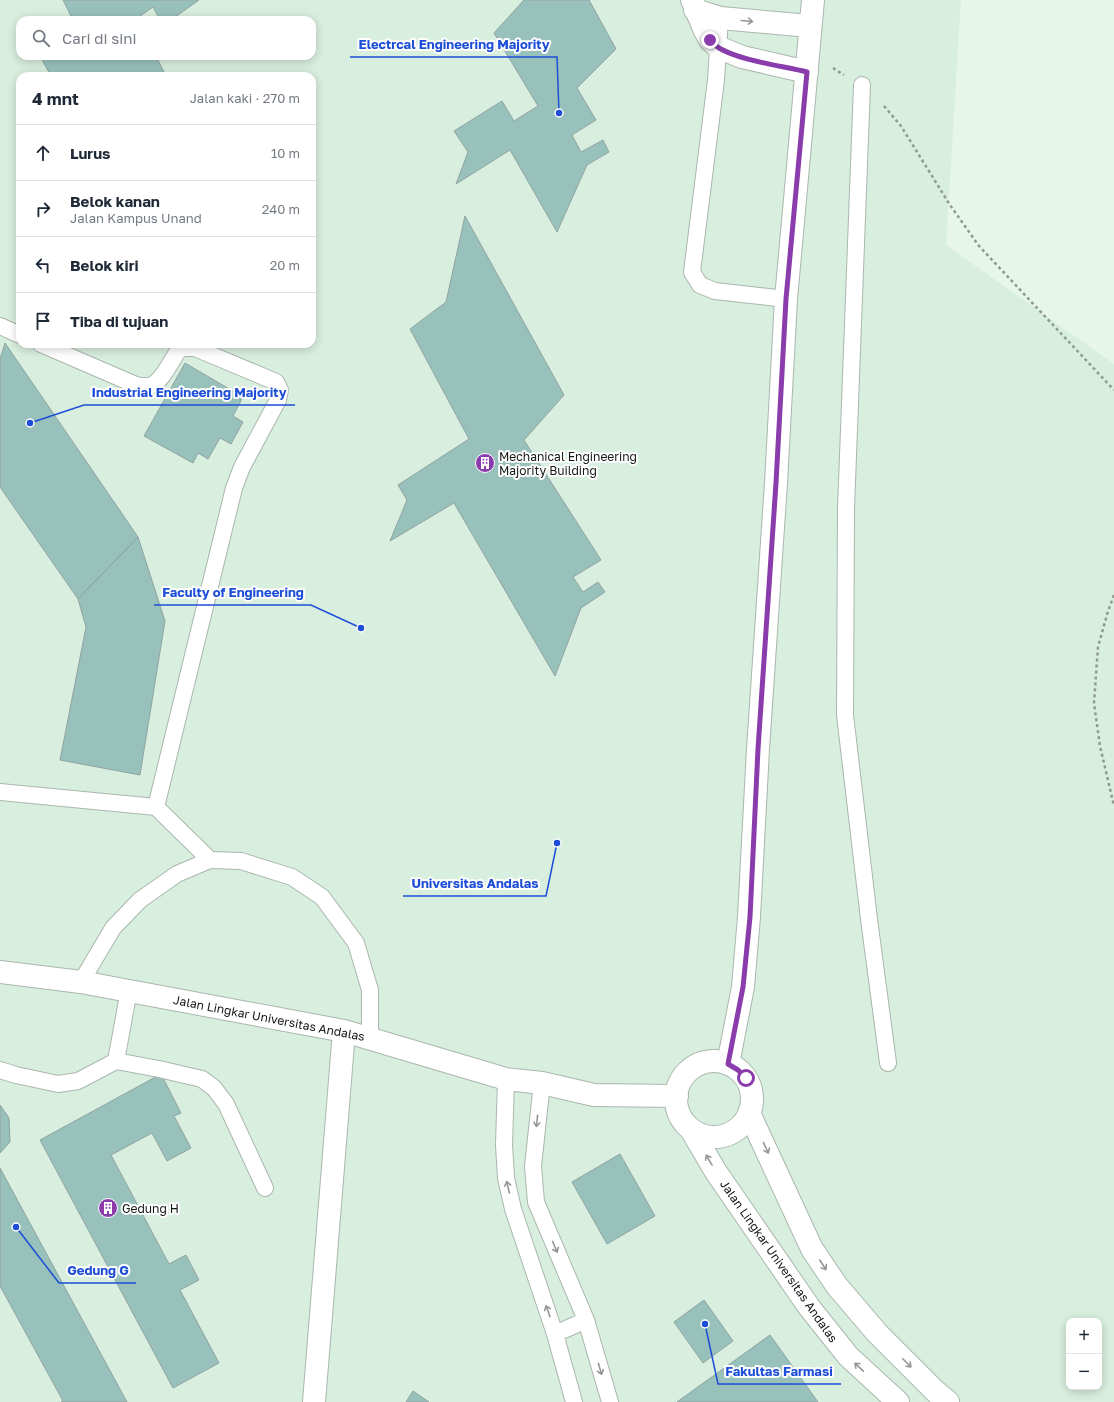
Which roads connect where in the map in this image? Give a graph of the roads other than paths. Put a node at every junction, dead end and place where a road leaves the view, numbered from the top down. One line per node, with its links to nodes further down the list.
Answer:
1 (813, 0): 4 (street)
2 (694, 5): 3 (street); 5 (street)
3 (720, 18): 4 (street, one-way to 4); 5 (lane)
4 (810, 26): 6 (street)
5 (718, 48): 6 (street); 8 (lane)
6 (808, 63): 8 (street)
7 (862, 86): 25 (lane)
8 (786, 299): 26 (street)
9 (0, 326): 10 (lane)
10 (16, 333)
11 (50, 348): 12 (lane)
12 (183, 348)
13 (183, 348): 14 (lane)
14 (195, 348)
15 (195, 348): 17 (lane)
16 (0, 792): 17 (lane)
17 (156, 807): 18 (lane)
18 (210, 860): 20 (lane); 23 (lane)
19 (0, 972): 20 (street, Jalan Lingkar Universitas Andalas)
20 (81, 982): 21 (street, Jalan Lingkar Universitas Andalas)
21 (129, 990): 22 (street, Jalan Lingkar Universitas Andalas); 24 (lane)
22 (344, 1031): 23 (street, Jalan Lingkar Universitas Andalas); 38 (street)
23 (370, 1038): 28 (street, Jalan Lingkar Universitas Andalas)
24 (116, 1061): 27 (lane); 33 (lane)
25 (888, 1063)
26 (728, 1064): 30 (street); 31 (street)
27 (0, 1070)
28 (506, 1079): 29 (street, Jalan Lingkar Universitas Andalas); 35 (lane, one-way to 28)
29 (542, 1083): 30 (street, Jalan Lingkar Universitas Andalas); 34 (lane, one-way to 34)
30 (677, 1096): 32 (street)
31 (749, 1113): 32 (street); 42 (street, one-way to 42)
32 (690, 1128): 41 (street, Jalan Lingkar Universitas Andalas, one-way to 32)
33 (265, 1188)
34 (536, 1202): 35 (lane); 36 (lane, one-way to 36)
35 (514, 1209): 37 (lane, one-way to 35)
36 (586, 1320): 37 (lane); 40 (lane, one-way to 40)
37 (555, 1334): 39 (lane)
38 (314, 1402)
39 (574, 1402)
40 (610, 1402)
41 (898, 1402)
42 (948, 1402)

